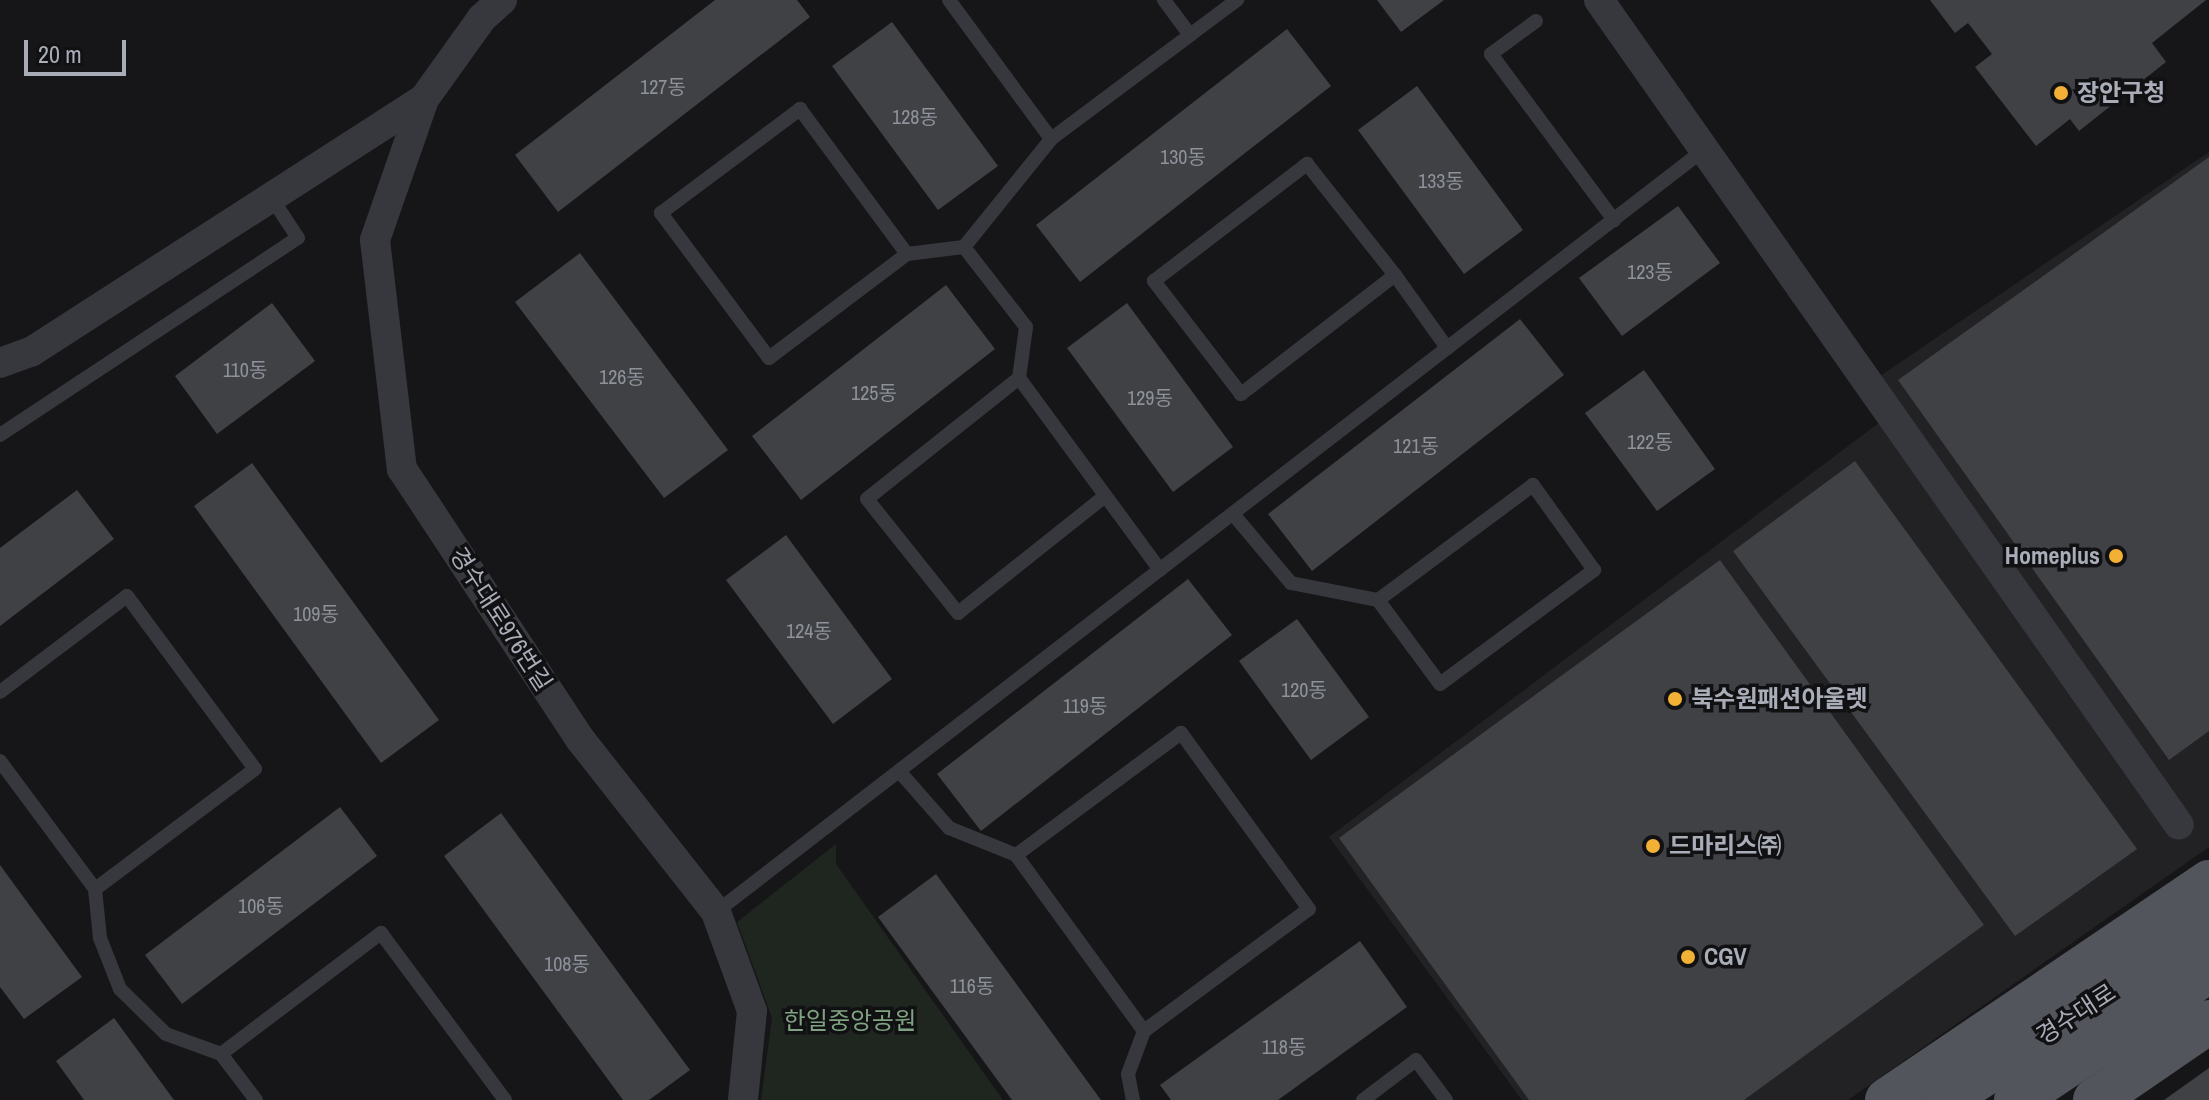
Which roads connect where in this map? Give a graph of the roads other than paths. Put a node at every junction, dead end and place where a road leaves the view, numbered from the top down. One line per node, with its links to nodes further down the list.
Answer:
1 (502, 0): 8 (street)
2 (949, 0): 9 (lane)
3 (1164, 0): 7 (lane)
4 (1237, 0): 7 (lane)
5 (1599, 0): 10 (street)
6 (1536, 21): 12 (lane)
7 (1190, 35): 9 (lane)
8 (424, 99): 11 (street); 31 (street, 경수대로976번길)
9 (1051, 139): 13 (lane)
10 (1705, 149): 12 (lane); 27 (street)
11 (271, 197): 17 (street); 19 (lane)
12 (1614, 220): 16 (lane)
13 (964, 247): 14 (lane); 18 (lane)
14 (907, 254): 14 (lane)
15 (1395, 275): 15 (lane); 16 (lane)
16 (1447, 348): 21 (lane)
17 (0, 363)
18 (1019, 378): 20 (lane); 20 (lane)
19 (0, 435)
20 (1105, 496): 22 (lane)
21 (1233, 514): 22 (lane); 23 (lane)
22 (1160, 570): 26 (lane)
23 (1378, 600): 23 (lane)
24 (0, 692): 30 (lane)
25 (0, 761): 30 (lane)
26 (899, 771): 28 (lane); 31 (lane)
27 (2179, 825)
28 (1016, 855): 35 (lane); 35 (lane)
29 (2209, 882): 43 (main road)
30 (95, 889): 36 (lane)
31 (716, 912): 39 (street, 경수대로976번길)
32 (2209, 929): 44 (main road, 경수대로)
33 (2209, 971): 45 (main road, 경수대로)
34 (2209, 1022): 46 (main road)
35 (1144, 1031): 40 (lane)
36 (221, 1054): 37 (lane); 38 (lane)
37 (256, 1100)
38 (505, 1100)
39 (743, 1100)
40 (1133, 1100)
41 (1363, 1100): 42 (lane)
42 (1446, 1100)
43 (1887, 1100)
44 (1944, 1100)
45 (2016, 1100)
46 (2095, 1100)

